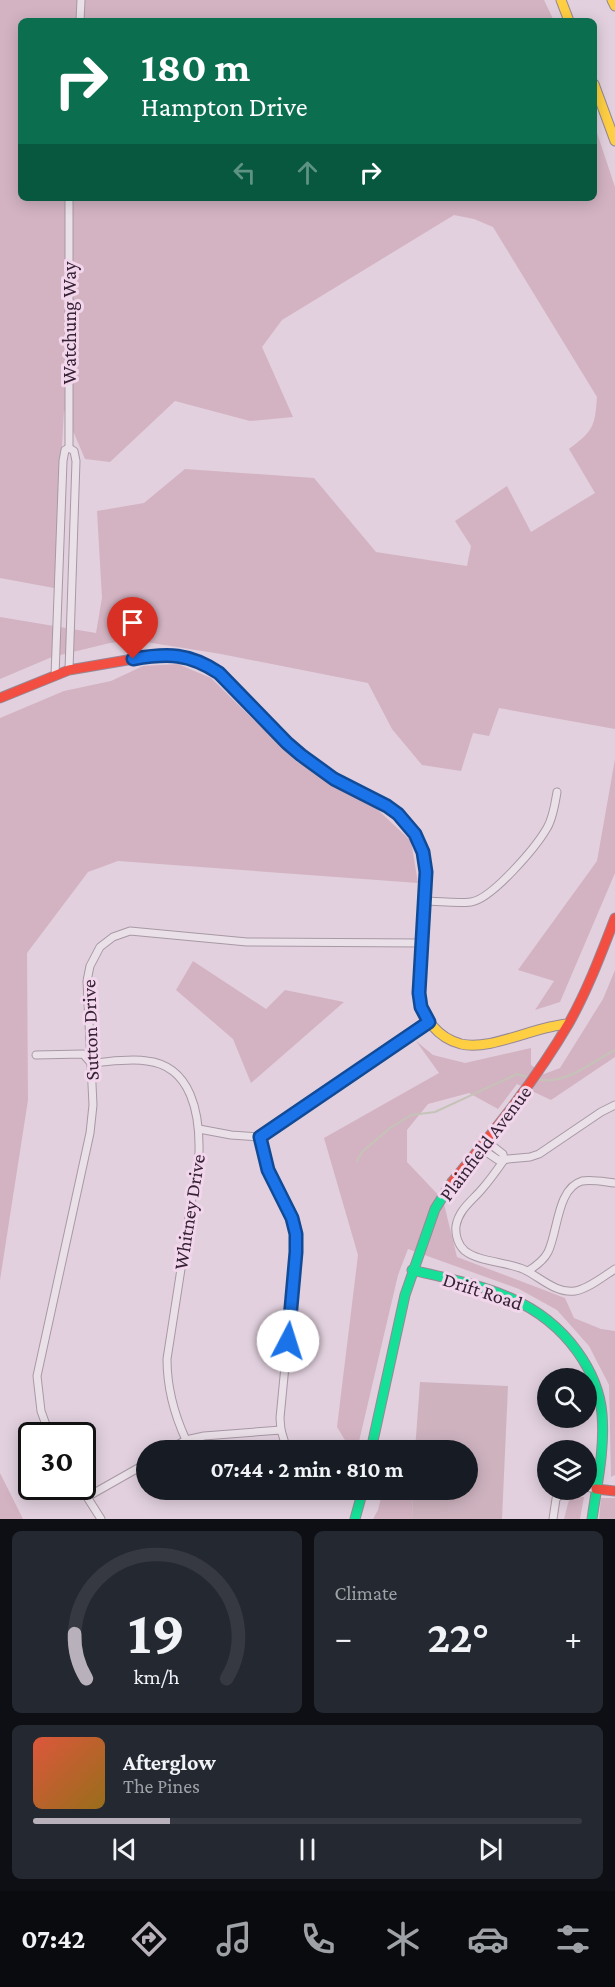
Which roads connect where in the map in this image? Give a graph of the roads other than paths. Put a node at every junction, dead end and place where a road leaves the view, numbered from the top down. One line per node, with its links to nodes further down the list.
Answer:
1 (81, 0): 5 (street)
2 (561, 0): 6 (main road)
3 (612, 0): 4 (main road)
4 (615, 6)
5 (80, 18)
6 (568, 18)
7 (597, 92): 8 (main road)
8 (615, 141)
9 (69, 201): 10 (street, Watchung Way)
10 (69, 448): 11 (street, Watchung Way); 12 (street, Watchung Way)
11 (69, 670): 12 (main road); 15 (main road)
12 (55, 676): 13 (main road)
13 (0, 698)
14 (557, 792): 15 (street)
15 (424, 900): 17 (main road)
16 (615, 918): 19 (main road, Plainfield Avenue)
17 (422, 942): 18 (main road); 21 (street, Sutton Drive)
18 (429, 1022): 19 (main road); 24 (street)
19 (568, 1024): 25 (main road, Plainfield Avenue)
20 (36, 1055): 21 (street)
21 (91, 1063): 23 (street, Whitney Drive); 31 (street, Sutton Drive)
22 (615, 1106): 26 (street)
23 (199, 1129): 24 (street); 33 (street, Whitney Drive)
24 (260, 1137): 32 (street)
25 (482, 1143): 26 (street); 29 (main road, Plainfield Avenue)
26 (504, 1160): 30 (street)
27 (615, 1183): 30 (street)
28 (615, 1269): 30 (street)
29 (412, 1270): 35 (main road, Plainfield Avenue); 36 (main road, Drift Road)
30 (528, 1271)
31 (45, 1422)
32 (280, 1430): 33 (street); 34 (street)
33 (186, 1440)
34 (284, 1440)
35 (373, 1440)
36 (597, 1464)
37 (136, 1469): 40 (street)
38 (597, 1489): 39 (main road)
39 (615, 1491)
40 (96, 1492)
41 (89, 1500): 45 (street)
42 (360, 1500): 46 (main road)
43 (556, 1500): 47 (street)
44 (591, 1500): 48 (main road, Drift Road)
45 (100, 1519)
46 (354, 1519)
47 (553, 1519)
48 (592, 1519)

